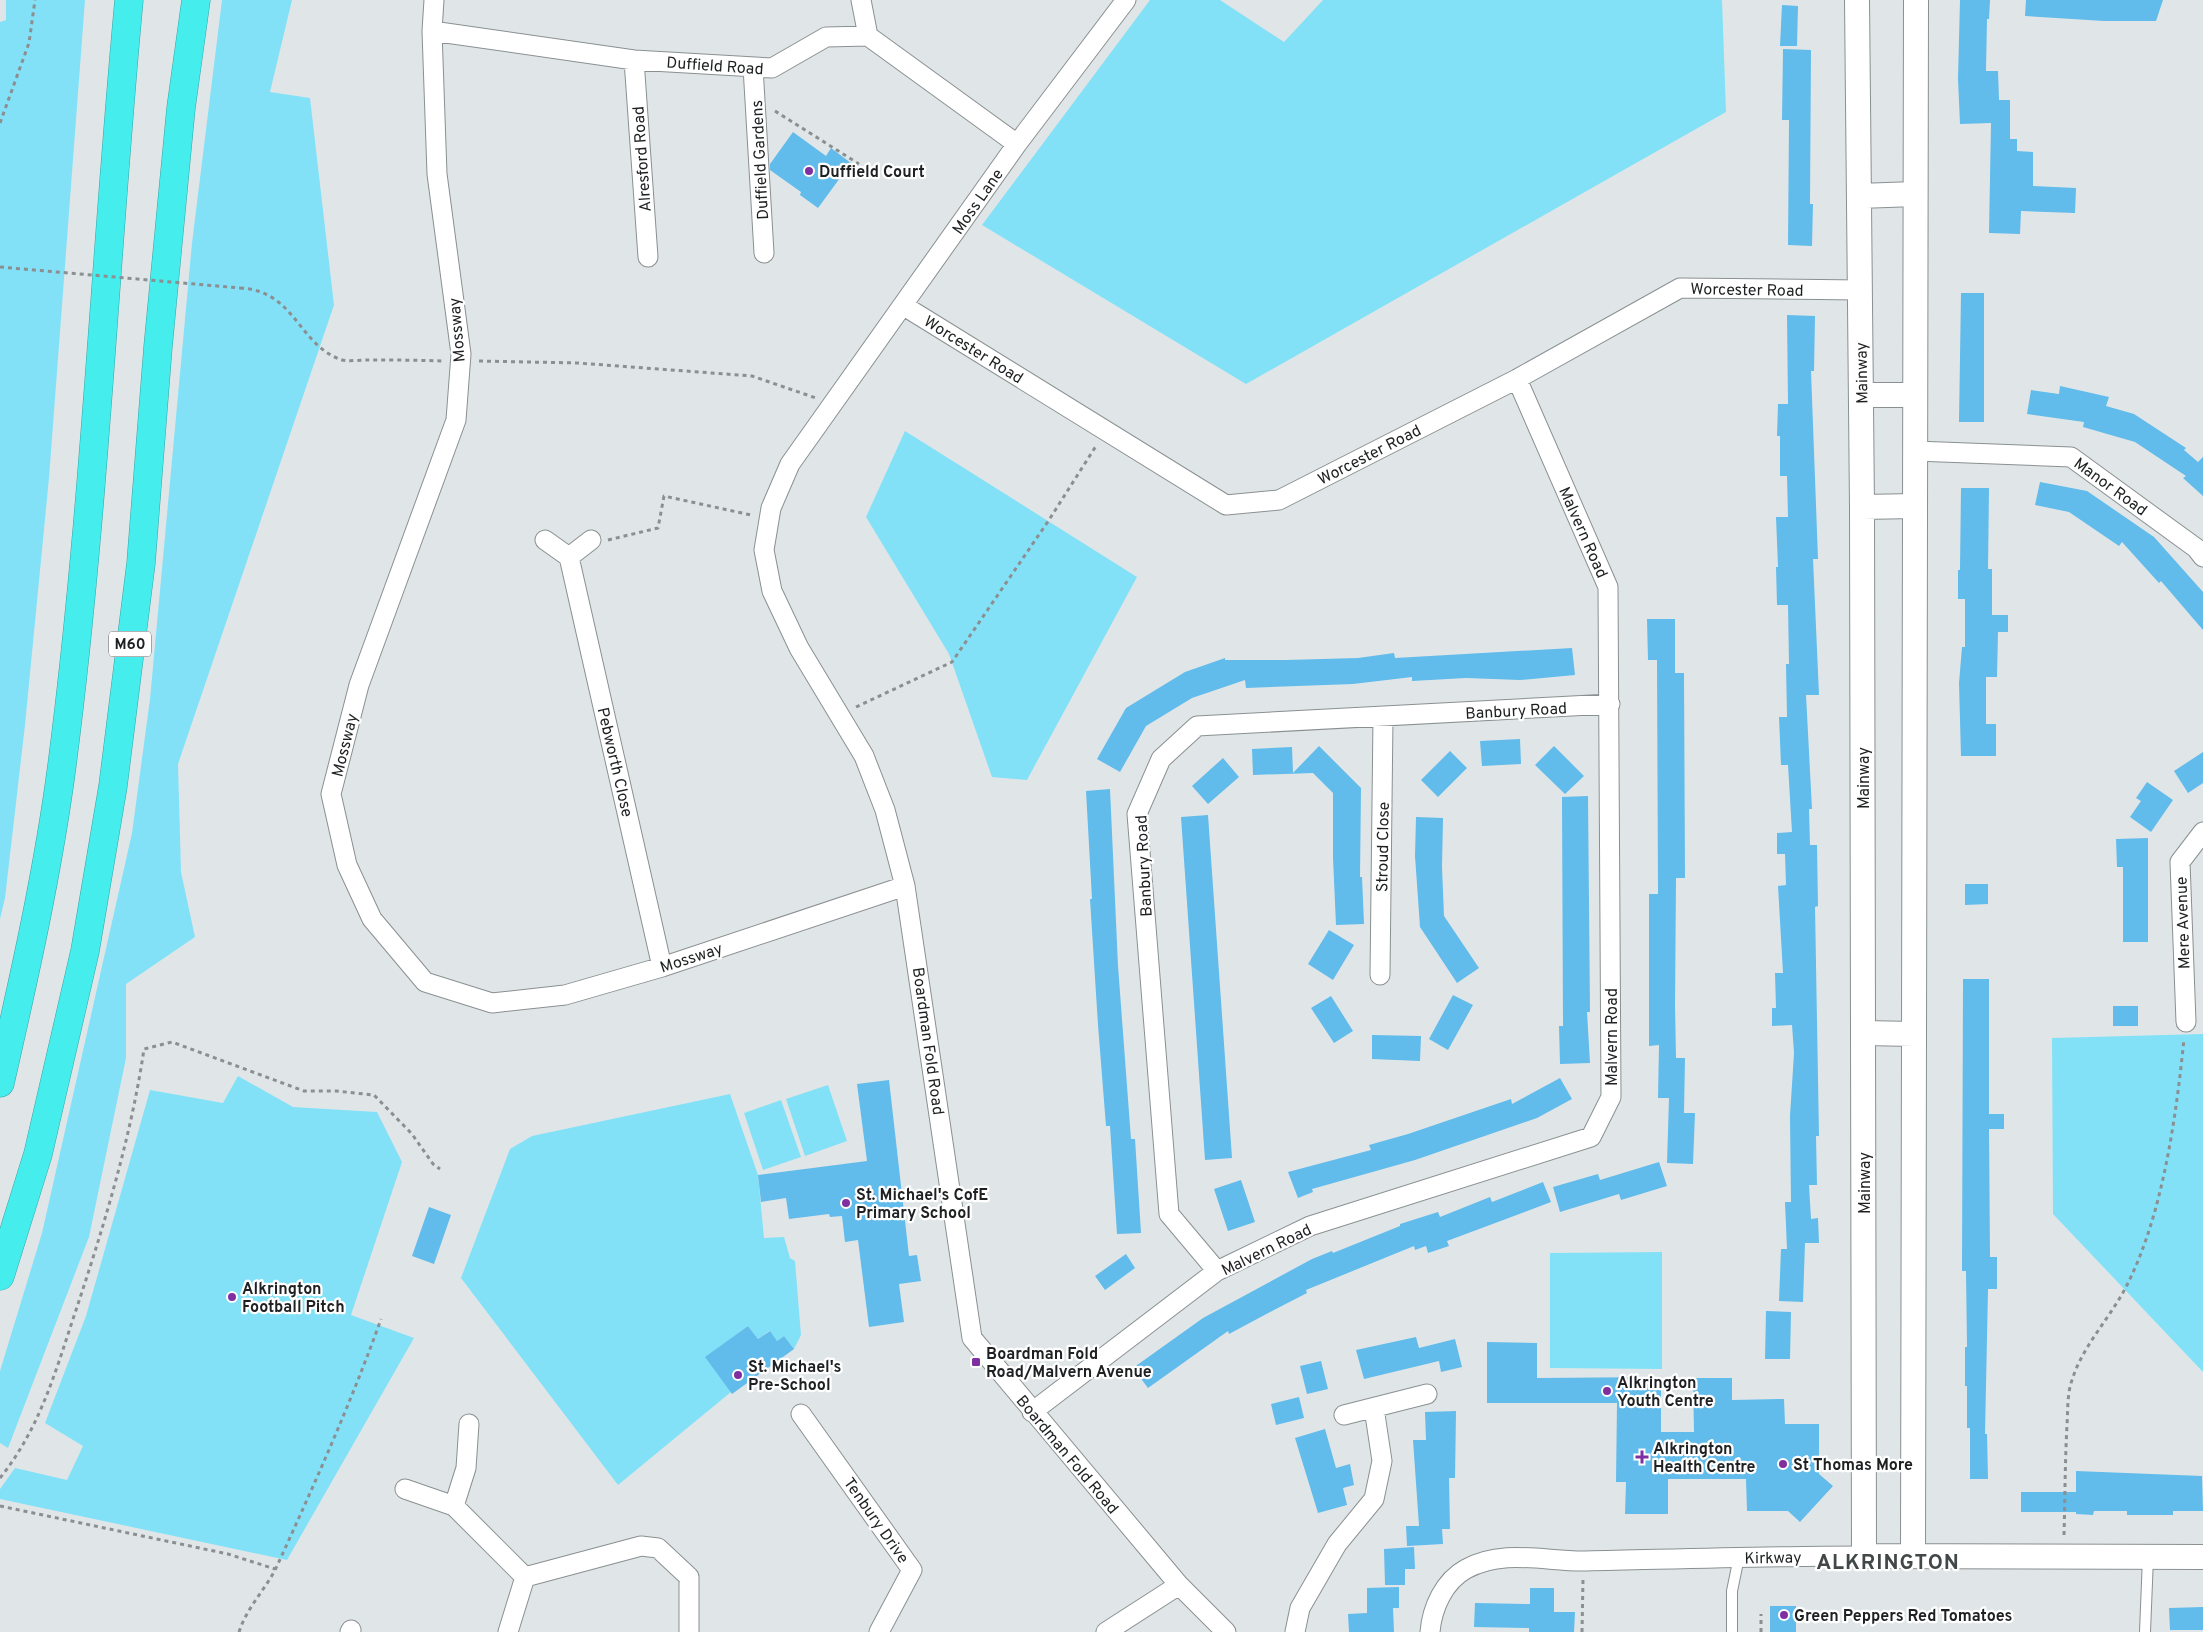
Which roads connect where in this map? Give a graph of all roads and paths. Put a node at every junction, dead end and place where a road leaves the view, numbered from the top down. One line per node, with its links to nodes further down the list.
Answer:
1 (35, 0): 14 (path)
2 (129, 0): 48 (highway)
3 (196, 0): 51 (highway, M60)
4 (434, 0): 9 (street, Mossway)
5 (861, 0): 10 (street)
6 (1126, 0): 15 (street, Moss Lane)
7 (1857, 0): 18 (street, Mainway)
8 (1916, 0): 17 (street)
9 (432, 30): 11 (street, Duffield Road); 24 (street, Mossway)
10 (868, 36): 12 (street, Duffield Road); 15 (street)
11 (634, 60): 12 (street, Duffield Road); 20 (street, Alresford Road)
12 (753, 67): 13 (street, Duffield Gardens)
13 (755, 98): 16 (path); 19 (street, Duffield Gardens)
14 (0, 124)
15 (1017, 144): 23 (street, Moss Lane)
16 (859, 164)
17 (1915, 194): 18 (street); 27 (street)
18 (1859, 196): 22 (street, Mainway)
19 (764, 253)
20 (648, 257)
21 (0, 267): 24 (path, bridge)
22 (1860, 290): 25 (street, Worcester Road); 26 (street, Mainway)
23 (904, 306): 28 (street, Moss Lane); 29 (street, Worcester Road)
24 (460, 361): 28 (path); 43 (street, Mossway)
25 (1517, 379): 29 (street, Worcester Road); 38 (street, Malvern Road)
26 (1862, 395): 27 (street); 32 (street, Mainway)
27 (1915, 395): 30 (street)
28 (833, 404): 33 (street, Boardman Fold Road)
29 (1096, 424): 39 (path)
30 (1915, 452): 31 (street); 37 (street, Manor Road)
31 (1915, 506): 32 (street); 47 (street)
32 (1862, 507): 46 (street, Mainway)
33 (769, 519): 35 (path); 39 (street, Boardman Fold Road)
34 (545, 540): 36 (street)
35 (591, 540): 36 (street)
36 (569, 557): 43 (street, Pebworth Close)
37 (2203, 557)
38 (1610, 704): 40 (street, Banbury Road); 50 (street, Malvern Road)
39 (839, 715): 42 (street, Boardman Fold Road)
40 (1383, 718): 44 (street, Stroud Close); 50 (street, Banbury Road)
41 (2203, 832): 45 (street, Mere Avenue)
42 (905, 886): 43 (street, Mossway); 55 (street, Boardman Fold Road)
43 (662, 967)
44 (1380, 976)
45 (2186, 1022): 63 (path)
46 (1864, 1033): 47 (street); 64 (street, Mainway)
47 (1914, 1034): 65 (street)
48 (0, 1083)
49 (440, 1169): 59 (path)
50 (1217, 1271): 55 (street, Malvern Road)
51 (0, 1276)
52 (382, 1319): 70 (path)
53 (1427, 1394): 54 (street)
54 (1374, 1408): 57 (street); 80 (street)
55 (1032, 1412): 72 (street, Boardman Fold Road)
56 (801, 1414): 77 (street, Tenbury Drive)
57 (1344, 1415)
58 (469, 1424): 62 (street)
59 (0, 1478)
60 (405, 1489): 62 (street)
61 (0, 1506): 70 (path)
62 (454, 1506): 71 (street)
63 (2064, 1555): 65 (street, Kirkway); 66 (street, Kirkway)
64 (1864, 1556): 65 (street, Kirkway); 67 (street, Kirkway)
65 (1913, 1556)
66 (2148, 1556): 68 (street, Kirkway); 85 (lane)
67 (1740, 1557): 69 (street, Kirkway); 83 (lane)
68 (2203, 1557)
69 (1583, 1561): 81 (street, Kirkway); 82 (path)
70 (275, 1568): 74 (path)
71 (525, 1577): 75 (street); 76 (street)
72 (1179, 1585): 78 (street); 79 (street, Boardman Fold Road)
73 (1761, 1614): 84 (path)
74 (239, 1632)
75 (508, 1632)
76 (689, 1632)
77 (879, 1632)
78 (1106, 1632)
79 (1226, 1632)
80 (1295, 1632)
81 (1430, 1632)
82 (1582, 1632)
83 (1732, 1632)
84 (1761, 1632)
85 (2145, 1632)

